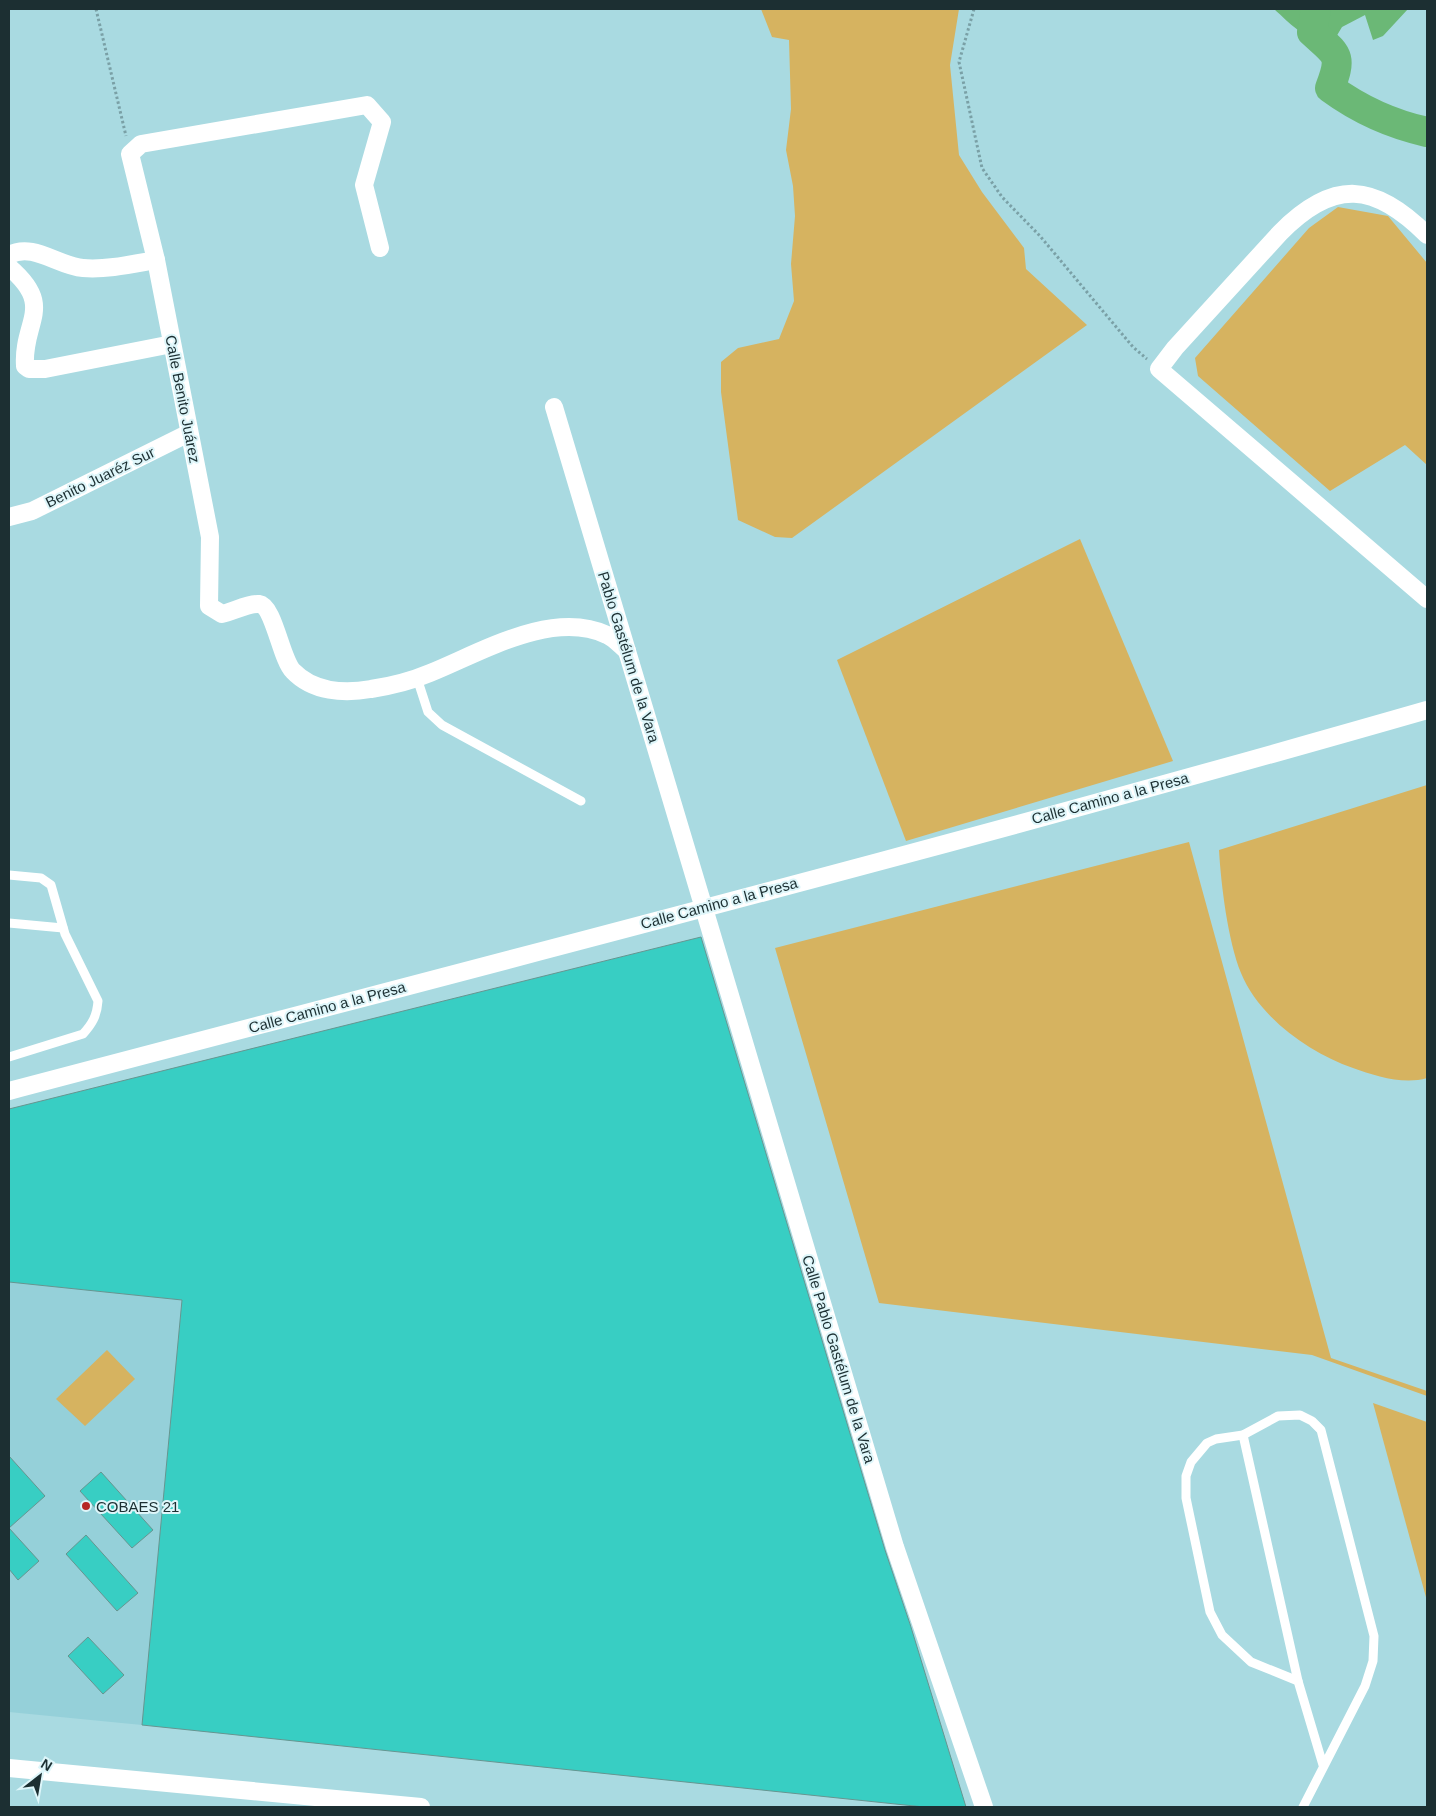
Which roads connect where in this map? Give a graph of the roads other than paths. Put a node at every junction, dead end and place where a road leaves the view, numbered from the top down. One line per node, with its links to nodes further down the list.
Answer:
1 (1427, 235): 10 (street)
2 (380, 248): 4 (street, Calle Benito Juárez)
3 (9, 255): 4 (street)
4 (156, 260): 6 (street, Calle Benito Juárez)
5 (9, 267): 6 (street)
6 (172, 344): 8 (street, Calle Benito Juárez)
7 (554, 407): 11 (street, Pablo Gastélum de la Vara)
8 (189, 433): 9 (street, Benito Juaréz Sur); 12 (street, Calle Benito Juárez)
9 (9, 517)
10 (1427, 599)
11 (628, 652): 12 (street); 16 (street, Pablo Gastélum de la Vara)
12 (417, 678): 14 (lane)
13 (1427, 710): 16 (street, Calle Camino a la Presa)
14 (582, 801)
15 (9, 875): 18 (lane)
16 (705, 907): 20 (street, Calle Camino a la Presa); 26 (street, Calle Pablo Gastélum de la Vara)
17 (9, 923): 18 (lane)
18 (63, 928): 19 (lane)
19 (9, 1057)
20 (9, 1091)
21 (1243, 1435): 22 (lane); 22 (lane); 23 (lane)
22 (1298, 1681): 23 (lane)
23 (1323, 1765): 27 (lane)
24 (9, 1768): 25 (street)
25 (420, 1807)
26 (984, 1807)
27 (1302, 1807)

